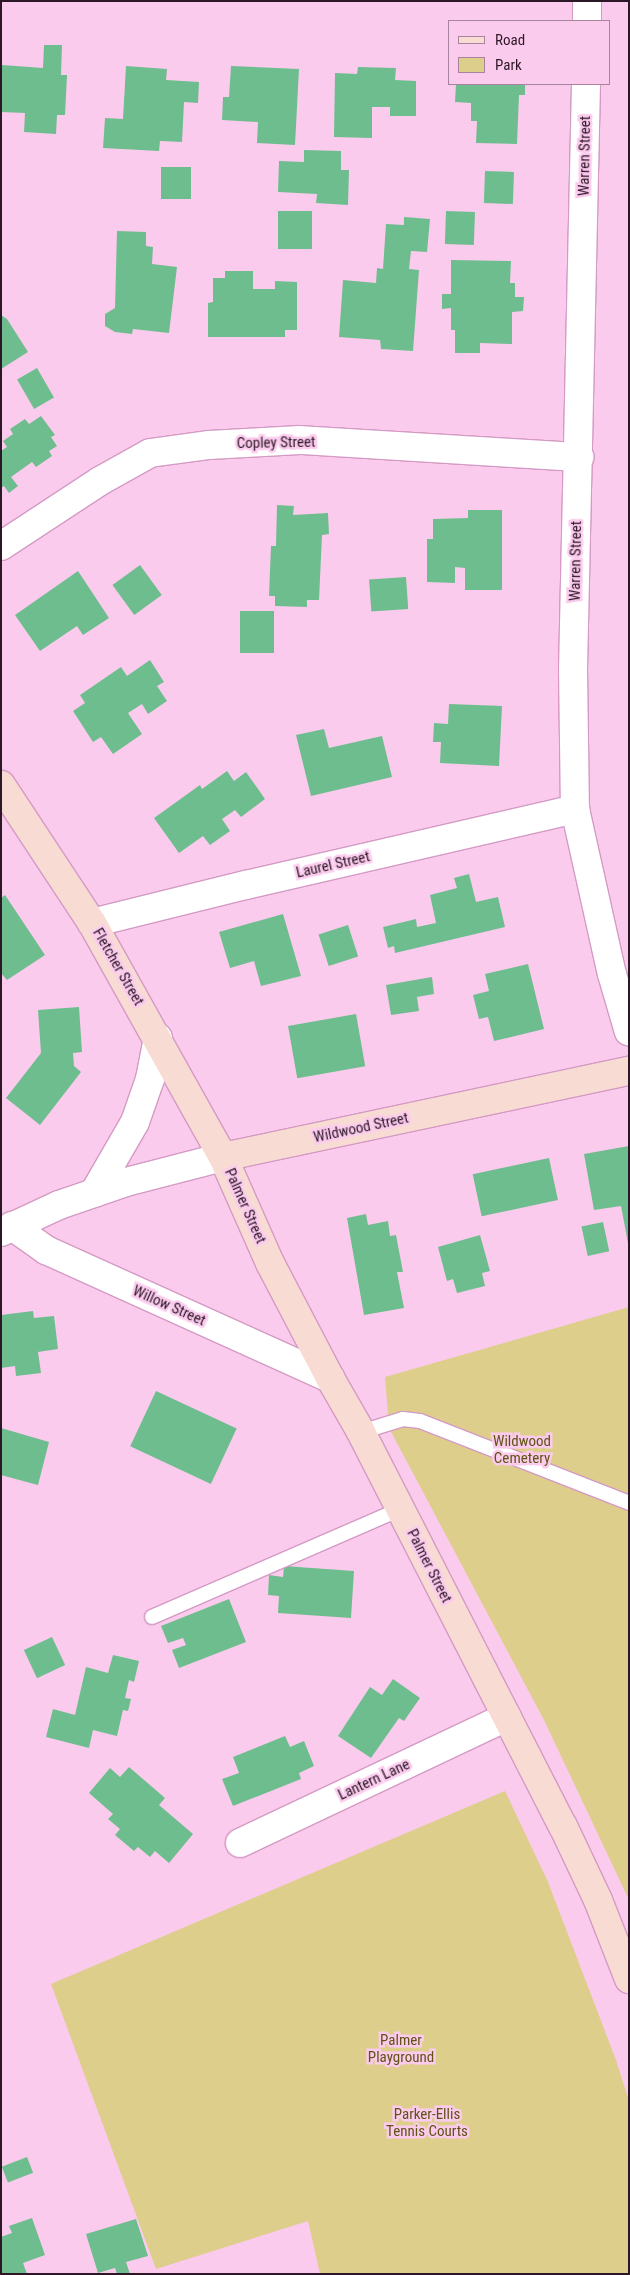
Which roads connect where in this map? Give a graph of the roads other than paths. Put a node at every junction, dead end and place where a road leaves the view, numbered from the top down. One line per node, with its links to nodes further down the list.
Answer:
1 (587, 1): 2 (street)
2 (587, 20)
3 (586, 85): 4 (street, Warren Street)
4 (579, 457): 5 (street, Copley Street); 7 (street, Warren Street)
5 (1, 546)
6 (1, 785): 8 (street, Fletcher Street)
7 (575, 809): 8 (street, Laurel Street); 9 (street, Warren Street)
8 (92, 923): 10 (street, Fletcher Street)
9 (629, 1032)
10 (158, 1038): 12 (street, Fletcher Street); 13 (street)
11 (629, 1071): 12 (street, Wildwood Street)
12 (223, 1157): 13 (street, Wildwood Street); 15 (street, Palmer Street)
13 (94, 1193): 14 (street, Wildwood Street)
14 (7, 1229): 15 (street, Willow Street)
15 (330, 1378): 16 (street, Palmer Street)
16 (361, 1432): 17 (lane); 18 (street, Palmer Street)
17 (629, 1502)
18 (400, 1509): 19 (lane); 20 (street, Palmer Street)
19 (152, 1617)
20 (507, 1717): 21 (street, Lantern Lane); 22 (street, Palmer Street)
21 (240, 1843)
22 (629, 1979)

